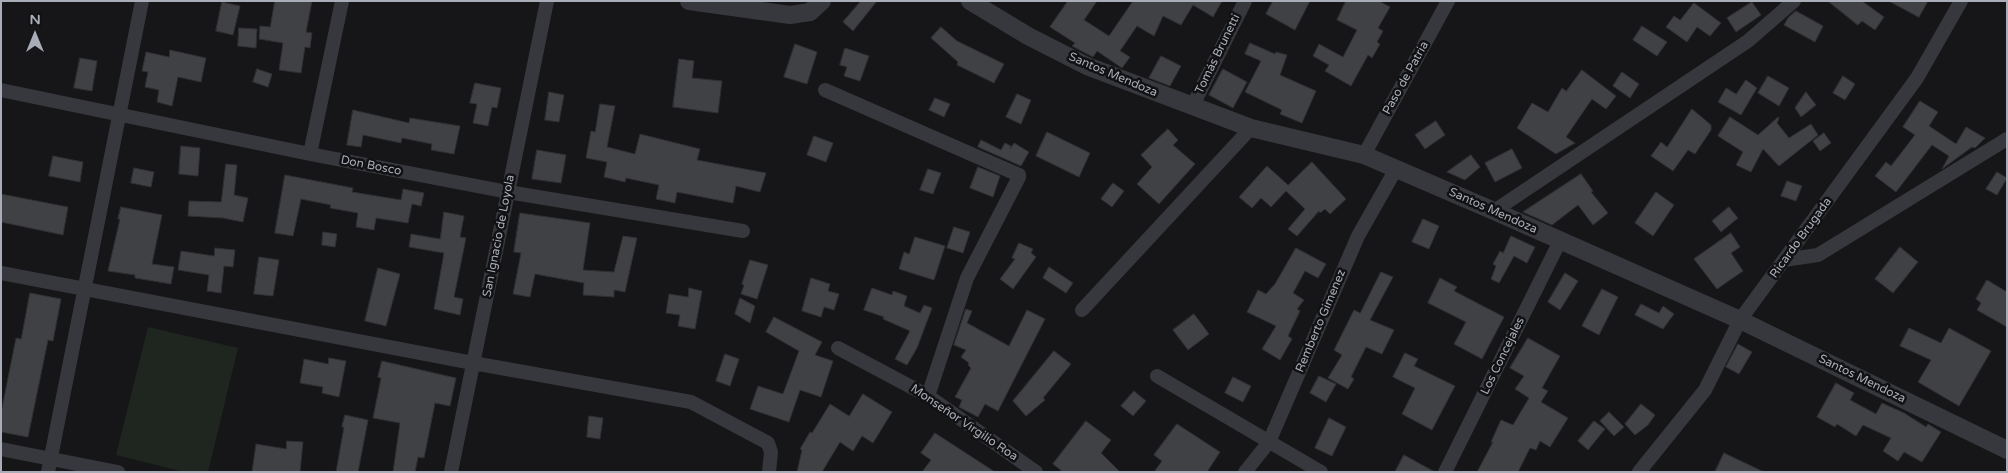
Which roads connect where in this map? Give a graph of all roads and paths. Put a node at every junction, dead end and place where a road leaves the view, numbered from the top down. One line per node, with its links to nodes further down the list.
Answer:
1 (142, 1): 14 (street)
2 (342, 1): 17 (street)
3 (547, 1): 20 (street, San Ignacio de Loyola)
4 (689, 1): 5 (street)
5 (822, 1)
6 (970, 1): 13 (street, Santos Mendoza)
7 (1244, 1): 13 (street, Tomás Brunetti)
8 (1448, 1): 18 (street, Paso de Patria)
9 (1794, 1): 21 (street)
10 (1961, 1): 24 (street, Ricardo Brugada)
11 (1, 90): 14 (street, Don Bosco)
12 (825, 90): 32 (street)
13 (1192, 107): 15 (street, Santos Mendoza)
14 (120, 115): 17 (street, Don Bosco); 26 (street)
15 (1251, 128): 18 (street, Santos Mendoza); 27 (street)
16 (2007, 139): 24 (street)
17 (310, 154): 20 (street, Don Bosco)
18 (1364, 155): 19 (street, Santos Mendoza)
19 (1396, 168): 21 (street, Santos Mendoza); 33 (street, Remberto Gimenez)
20 (508, 192): 22 (street, Don Bosco); 30 (street, San Ignacio de Loyola)
21 (1494, 211): 23 (street, Santos Mendoza)
22 (743, 231)
23 (1560, 241): 28 (street, Santos Mendoza); 43 (street, Los Concejales)
24 (1784, 260): 28 (street, Ricardo Brugada)
25 (1, 273): 26 (street)
26 (84, 290): 30 (street); 36 (street)
27 (1082, 310)
28 (1740, 320): 35 (street, Santos Mendoza); 44 (street, Ricardo Brugada)
29 (838, 348): 32 (street, Monseñor Virgilio Roa)
30 (473, 364): 38 (street, San Ignacio de Loyola); 39 (street)
31 (1156, 376): 33 (street)
32 (928, 396): 40 (street, Monseñor Virgilio Roa)
33 (1269, 442): 41 (street, Remberto Gimenez); 42 (street)
34 (1, 449): 36 (street)
35 (2007, 450)
36 (49, 465): 37 (street)
37 (118, 472)
38 (451, 472)
39 (770, 472)
40 (1036, 472)
41 (1245, 472)
42 (1321, 472)
43 (1445, 472)
44 (1639, 472)

